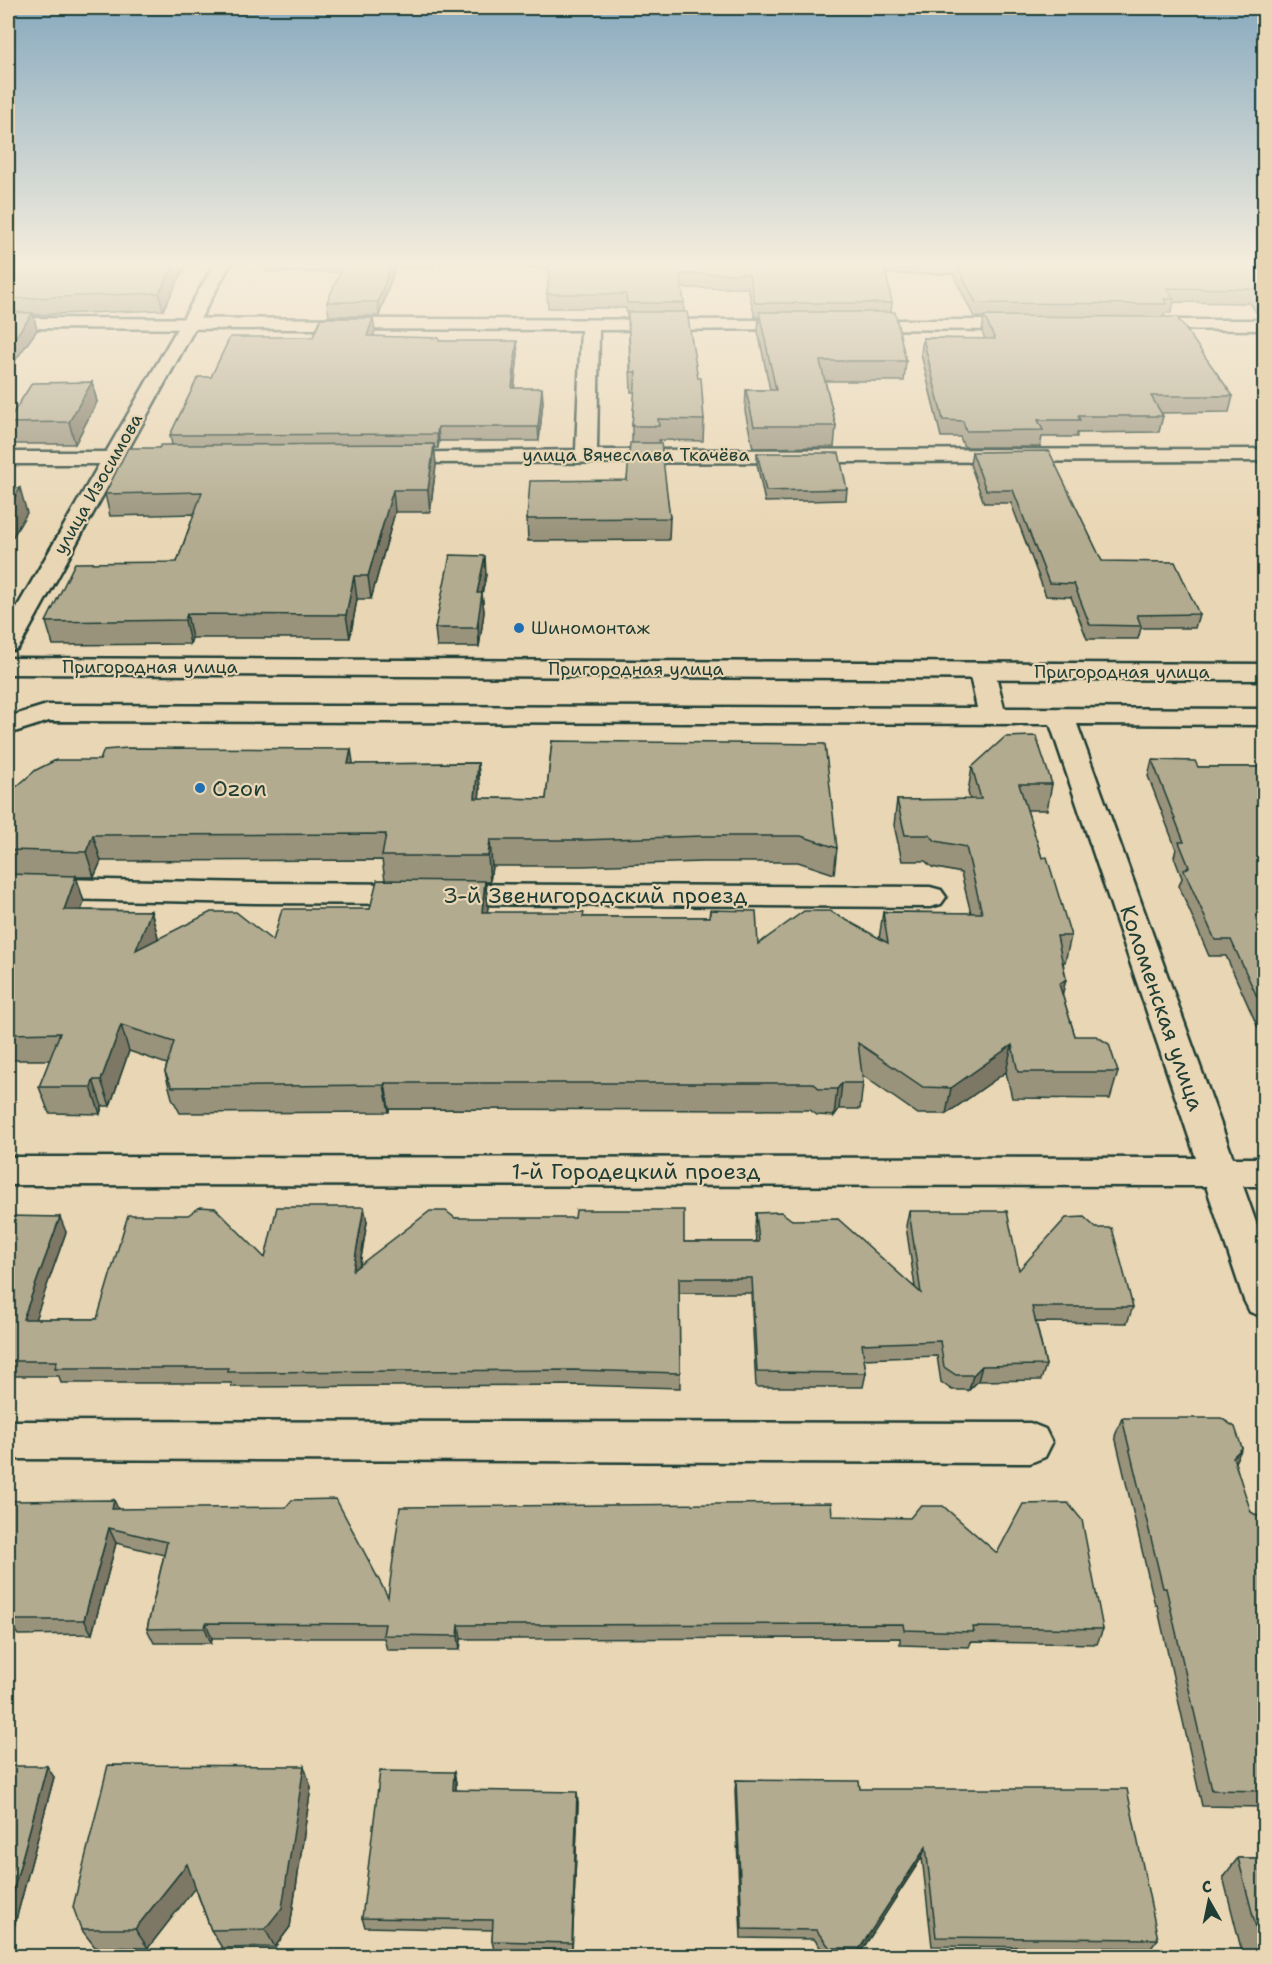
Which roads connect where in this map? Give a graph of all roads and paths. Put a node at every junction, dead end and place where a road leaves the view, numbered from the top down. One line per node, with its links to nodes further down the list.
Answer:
1 (173, 353): 7 (street, улица Изосимова)
2 (589, 353): 3 (street)
3 (586, 455): 4 (street, улица Вячеслава Ткачёва); 5 (street, улица Вячеслава Ткачёва)
4 (1264, 455)
5 (374, 457)
6 (8, 458): 7 (street)
7 (111, 458): 8 (street); 9 (street, улица Изосимова)
8 (162, 458)
9 (8, 644)
10 (8, 666): 11 (street, Пригородная улица)
11 (982, 671): 12 (street, Пригородная улица); 13 (street)
12 (1264, 672)
13 (992, 716): 14 (street); 16 (street)
14 (1061, 717): 15 (street); 20 (street, Коломенская улица)
15 (1264, 717)
16 (8, 726)
17 (8, 888): 18 (street, 3-й Звенигородский проезд)
18 (930, 897)
19 (8, 1171): 20 (street, 1-й Городецкий проезд)
20 (1219, 1172): 21 (street, 1-й Городецкий проезд); 22 (street, Коломенская улица)
21 (1264, 1172)
22 (1264, 1300)
23 (8, 1440): 24 (street)
24 (1030, 1443)

